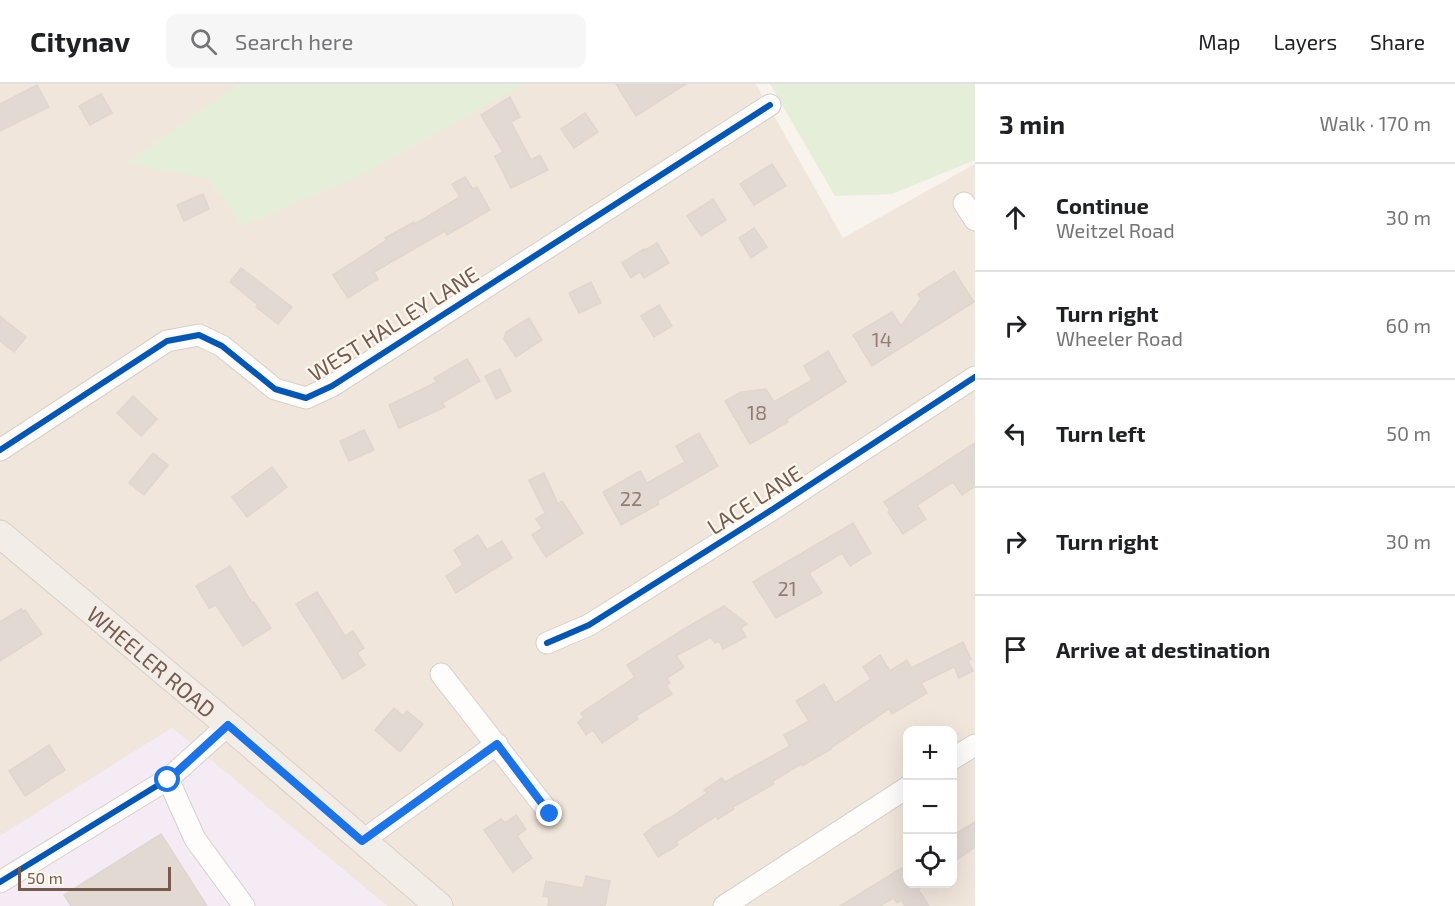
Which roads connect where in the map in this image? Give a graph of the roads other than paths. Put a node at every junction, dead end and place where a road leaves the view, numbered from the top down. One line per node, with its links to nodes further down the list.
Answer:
1 (770, 105): 3 (street, WEST HALLEY LANE)
2 (975, 376): 5 (street, LACE LANE)
3 (0, 450)
4 (2, 540): 7 (main road, WHEELER ROAD)
5 (547, 642)
6 (441, 674): 8 (street)
7 (228, 725): 11 (street); 14 (main road, WHEELER ROAD)
8 (497, 744): 13 (street); 14 (street)
9 (975, 744): 10 (street)
10 (957, 756)
11 (168, 780): 15 (street); 16 (street)
12 (903, 791): 18 (street)
13 (550, 814)
14 (362, 841): 17 (main road, WHEELER ROAD)
15 (0, 882)
16 (244, 906)
17 (439, 906)
18 (724, 906)

